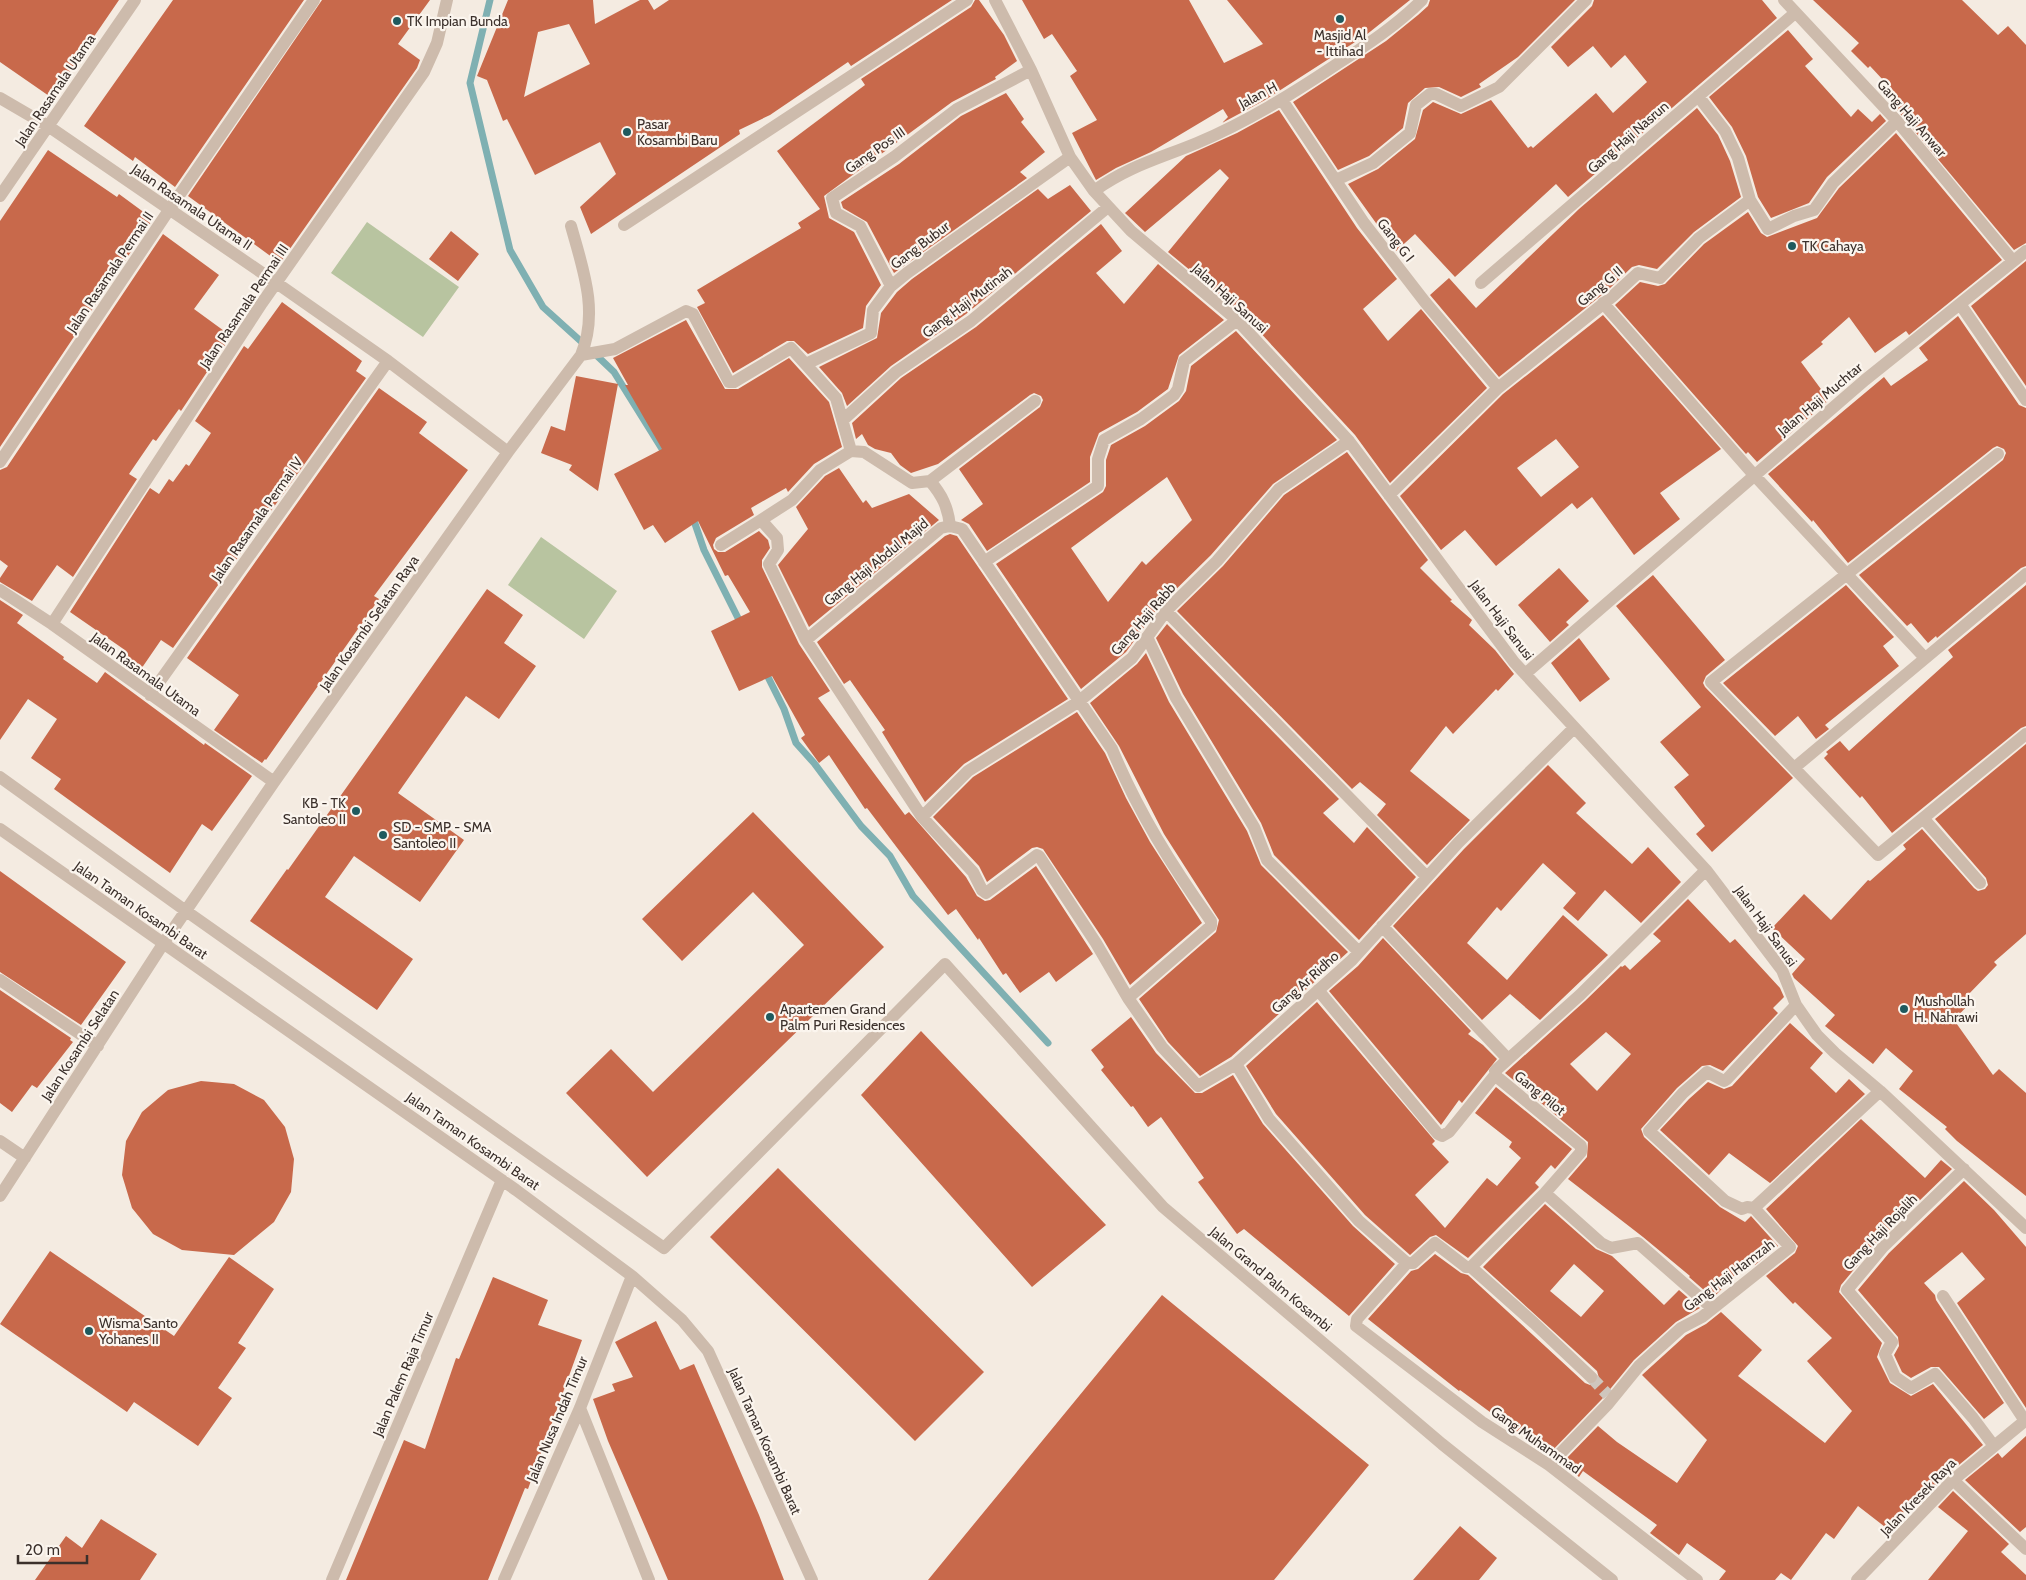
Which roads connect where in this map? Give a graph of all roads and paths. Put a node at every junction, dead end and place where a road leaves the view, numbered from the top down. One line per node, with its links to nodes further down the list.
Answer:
1 (135, 0): 15 (street, Jalan Rasamala Utama)
2 (314, 0): 22 (street, Jalan Rasamala Permai II)
3 (447, 0): 28 (street, Jalan Rasamala Permai III)
4 (967, 0): 23 (street)
5 (995, 0): 10 (street, Jalan Haji Sanusi)
6 (1422, 0): 13 (street, Jalan H)
7 (1586, 0): 17 (street)
8 (1784, 0): 9 (street, Gang Haji Anwar)
9 (1795, 13): 11 (street, Gang Haji Nasrun); 14 (street, Gang Haji Anwar)
10 (1031, 70): 16 (street, Jalan Haji Sanusi); 29 (street, Gang Pos III)
11 (1698, 96): 20 (street); 27 (street, Gang Haji Nasrun)
12 (0, 98): 15 (street, Jalan Rasamala Utama II)
13 (1282, 100): 17 (street, Gang G I); 18 (street, Jalan H)
14 (1897, 121): 20 (street); 26 (street, Gang Haji Anwar)
15 (48, 126): 19 (street, Jalan Rasamala Utama); 22 (street, Jalan Rasamala Utama II)
16 (1070, 157): 18 (street, Jalan Haji Sanusi); 29 (street, Gang Bubur)
17 (1336, 180): 36 (street, Gang G I)
18 (1094, 191): 21 (street, Jalan Haji Sanusi)
19 (0, 196)
20 (1750, 200): 30 (street, Gang G II)
21 (1108, 207): 32 (street, Jalan Haji Sanusi); 39 (street, Gang Haji Mutinah)
22 (169, 210): 28 (street, Jalan Rasamala Utama II); 44 (street, Jalan Rasamala Permai II)
23 (624, 225)
24 (571, 226): 33 (street, Jalan Kosambi Selatan Raya)
25 (2026, 251): 26 (street, Jalan Haji Muchtar)
26 (2014, 261): 31 (street, Jalan Haji Muchtar)
27 (1481, 283)
28 (277, 284): 34 (street, Jalan Rasamala Utama II); 56 (street, Jalan Rasamala Permai III)
29 (891, 286): 35 (street, Gang Bubur)
30 (1603, 303): 36 (street, Gang G II); 45 (street)
31 (1960, 304): 37 (street); 45 (street, Jalan Haji Muchtar)
32 (1237, 320): 40 (street, Jalan Haji Sanusi); 51 (street)
33 (581, 355): 35 (street); 41 (street, Jalan Kosambi Selatan Raya)
34 (388, 361): 41 (street, Jalan Rasamala Utama II); 61 (street, Jalan Rasamala Permai IV)
35 (806, 364): 39 (street)
36 (1498, 388): 47 (street, Gang G II)
37 (2026, 400)
38 (1035, 401): 46 (street)
39 (844, 420): 42 (street)
40 (1349, 442): 47 (street, Jalan Haji Sanusi); 55 (street, Gang Haji Rabb)
41 (508, 452): 67 (street, Jalan Kosambi Selatan Raya)
42 (851, 452): 46 (street); 48 (street)
43 (1998, 454): 52 (street)
44 (0, 462)
45 (1754, 475): 52 (street); 60 (street, Jalan Haji Muchtar)
46 (930, 480): 49 (street)
47 (1389, 495): 60 (street, Jalan Haji Sanusi)
48 (761, 520): 50 (street); 58 (street)
49 (950, 526): 51 (street, Gang Haji Abdul Majid); 58 (street, Gang Haji Abdul Majid)
50 (721, 545)
51 (984, 562): 62 (street, Gang Haji Abdul Majid)
52 (1848, 574): 59 (street); 65 (street)
53 (2026, 574): 59 (street)
54 (0, 590): 56 (street, Jalan Rasamala Utama)
55 (1166, 611): 57 (street, Gang Haji Rabb); 72 (street)
56 (52, 624): 61 (street, Jalan Rasamala Utama)
57 (1147, 637): 62 (street, Gang Haji Rabb); 77 (street)
58 (806, 640): 68 (street)
59 (1925, 658): 65 (street)
60 (1525, 674): 63 (street, Jalan Haji Sanusi)
61 (150, 695): 67 (street, Jalan Rasamala Utama)
62 (1078, 702): 68 (street, Gang Haji Rabb); 81 (street, Gang Haji Abdul Majid)
63 (1574, 728): 71 (street, Jalan Haji Sanusi); 72 (street, Gang Ar Ridho)
64 (2026, 734): 69 (street)
65 (1794, 768): 69 (street)
66 (0, 777): 74 (street, Jalan Taman Kosambi Barat)
67 (274, 782): 74 (street, Jalan Kosambi Selatan Raya)
68 (922, 817): 81 (street)
69 (1923, 818): 73 (street)
70 (0, 829): 76 (street, Jalan Taman Kosambi Barat)
71 (1706, 870): 82 (street, Jalan Haji Sanusi); 84 (street, Gang Pilot)
72 (1427, 877): 75 (street, Gang Ar Ridho)
73 (1980, 882)
74 (184, 913): 76 (street, Jalan Kosambi Selatan); 78 (street, Jalan Taman Kosambi Barat)
75 (1382, 926): 77 (street, Gang Ar Ridho); 84 (street)
76 (160, 940): 83 (street, Jalan Kosambi Selatan); 91 (street, Jalan Taman Kosambi Barat)
77 (1359, 952): 80 (street, Gang Ar Ridho)
78 (945, 964): 112 (street, Jalan Grand Palm Kosambi)
79 (0, 980): 83 (street)
80 (1318, 990): 85 (street, Gang Ar Ridho); 86 (street)
81 (1128, 998): 85 (street, Gang Ar Ridho)
82 (1796, 1005): 87 (street, Jalan Haji Sanusi); 94 (street)
83 (98, 1046): 89 (street, Jalan Kosambi Selatan)
84 (1508, 1059): 86 (street, Gang Pilot)
85 (1236, 1064): 96 (street)
86 (1495, 1075): 92 (street, Gang Pilot)
87 (1880, 1091): 90 (street, Jalan Haji Sanusi); 94 (street)
88 (0, 1141): 89 (street)
89 (25, 1158): 93 (street, Jalan Kosambi Selatan)
90 (1964, 1169): 95 (street, Jalan Haji Sanusi); 104 (street, Gang Haji Rojalih)
91 (502, 1180): 98 (street, Jalan Taman Kosambi Barat); 109 (street, Jalan Palem Raja Timur)
92 (1545, 1193): 97 (street, Gang Pilot); 100 (street)
93 (0, 1196)
94 (1754, 1208): 100 (street, Gang Haji Hamzah)
95 (2026, 1228)
96 (1407, 1263): 97 (street); 105 (street, Gang Muhammad)
97 (1471, 1267): 101 (street)
98 (632, 1276): 102 (street, Jalan Nusa Indah Timur); 111 (street, Jalan Taman Kosambi Barat)
99 (1943, 1296): 103 (street)
100 (1712, 1308): 105 (street, Gang Haji Hamzah)
101 (1591, 1377)
102 (580, 1408): 108 (street, Jalan Nusa Indah Timur); 110 (street)
103 (2026, 1420): 104 (street, Jalan Kresek Raya)
104 (1994, 1446): 106 (street, Jalan Kresek Raya)
105 (1549, 1465): 113 (street, Gang Muhammad)
106 (1953, 1480): 107 (street); 114 (street, Jalan Kresek Raya)
107 (2026, 1549)
108 (505, 1577)
109 (332, 1580)
110 (649, 1580)
111 (812, 1580)
112 (1612, 1580)
113 (1697, 1580)
114 (1857, 1580)

